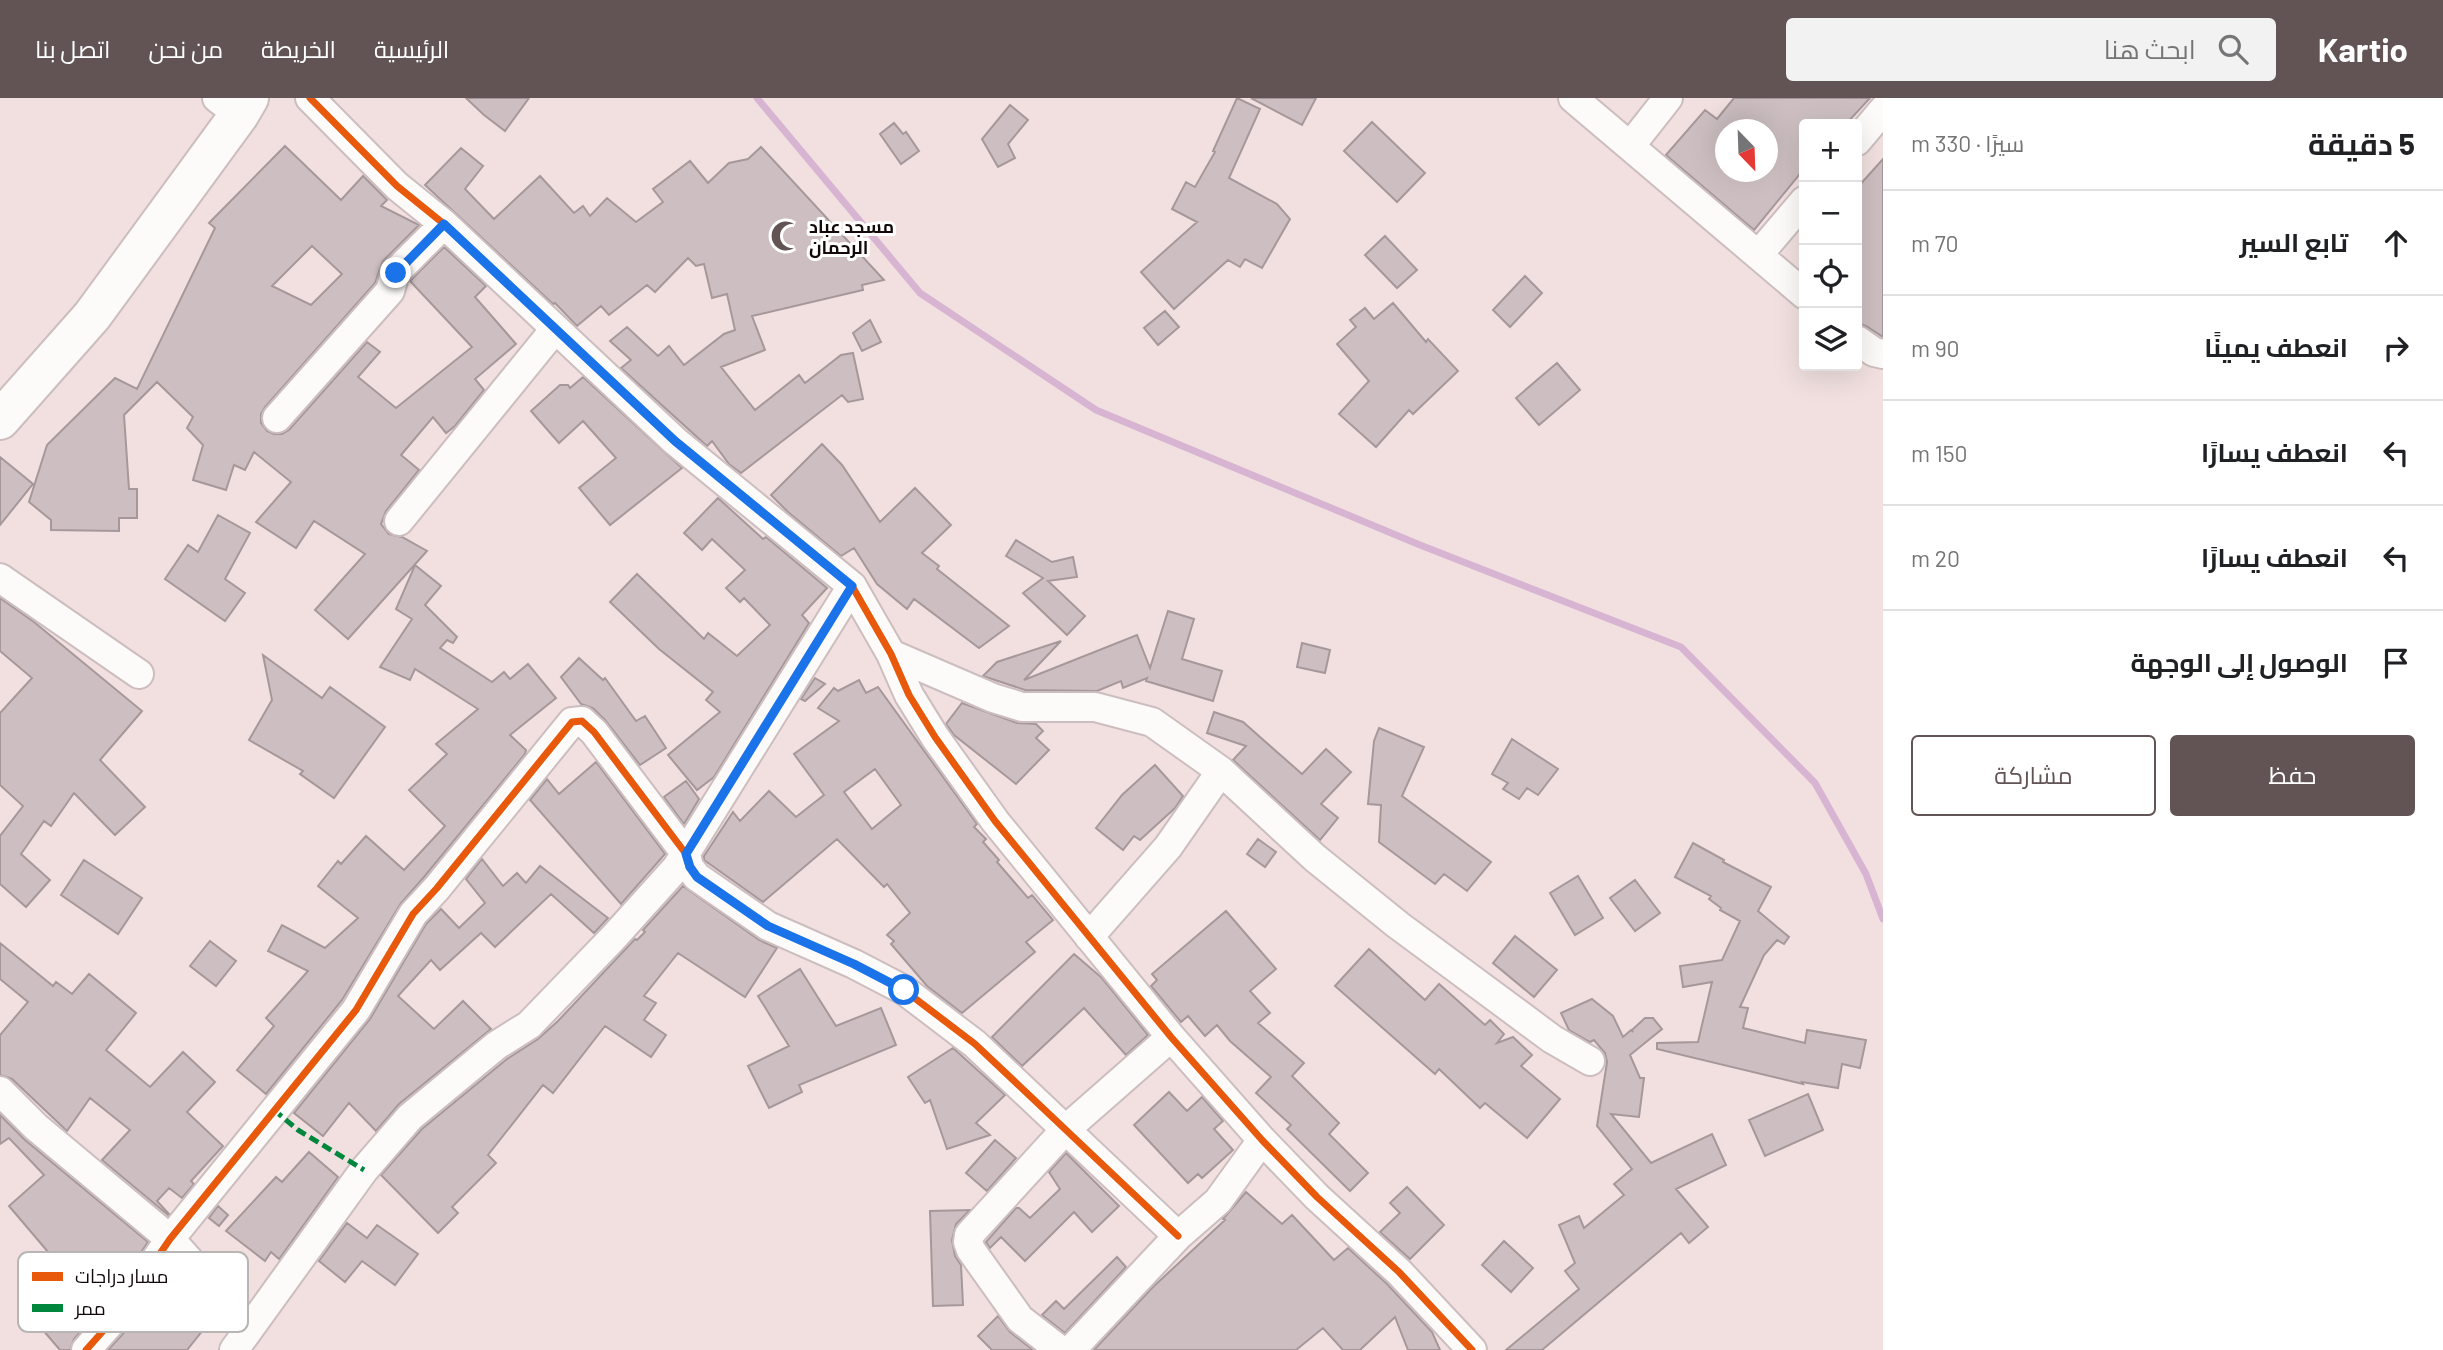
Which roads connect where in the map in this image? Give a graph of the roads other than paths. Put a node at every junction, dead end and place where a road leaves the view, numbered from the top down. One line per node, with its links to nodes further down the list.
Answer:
1 (310, 98): 9 (street)
2 (1573, 98): 7 (street)
3 (1668, 98): 7 (street)
4 (235, 104): 16 (street)
5 (1883, 110): 6 (street)
6 (1862, 135)
7 (1631, 145): 10 (street)
8 (1799, 207): 10 (street)
9 (444, 224): 12 (street); 15 (street)
10 (1759, 254): 11 (street)
11 (1799, 290)
12 (555, 329): 17 (street); 19 (street)
13 (1862, 344): 14 (street)
14 (1883, 354)
15 (277, 418)
16 (0, 420)
17 (399, 521)
18 (0, 578): 21 (street)
19 (852, 586): 20 (street); 23 (street)
20 (891, 654): 22 (street); 24 (street)
21 (139, 674)
22 (1221, 771): 24 (street); 26 (street)
23 (686, 854): 28 (street); 31 (street); 35 (street)
24 (1089, 937): 25 (street)
25 (1171, 1037): 28 (street); 29 (street)
26 (1590, 1061)
27 (0, 1091): 31 (street)
28 (1065, 1130): 30 (street); 37 (street)
29 (1262, 1140): 30 (street); 39 (street)
30 (1178, 1236): 38 (street)
31 (170, 1239): 32 (street); 33 (street)
32 (161, 1252)
33 (179, 1252)
34 (102, 1332): 36 (street)
35 (241, 1342)
36 (86, 1350)
37 (1060, 1350)
38 (1071, 1350)
39 (1472, 1350)

